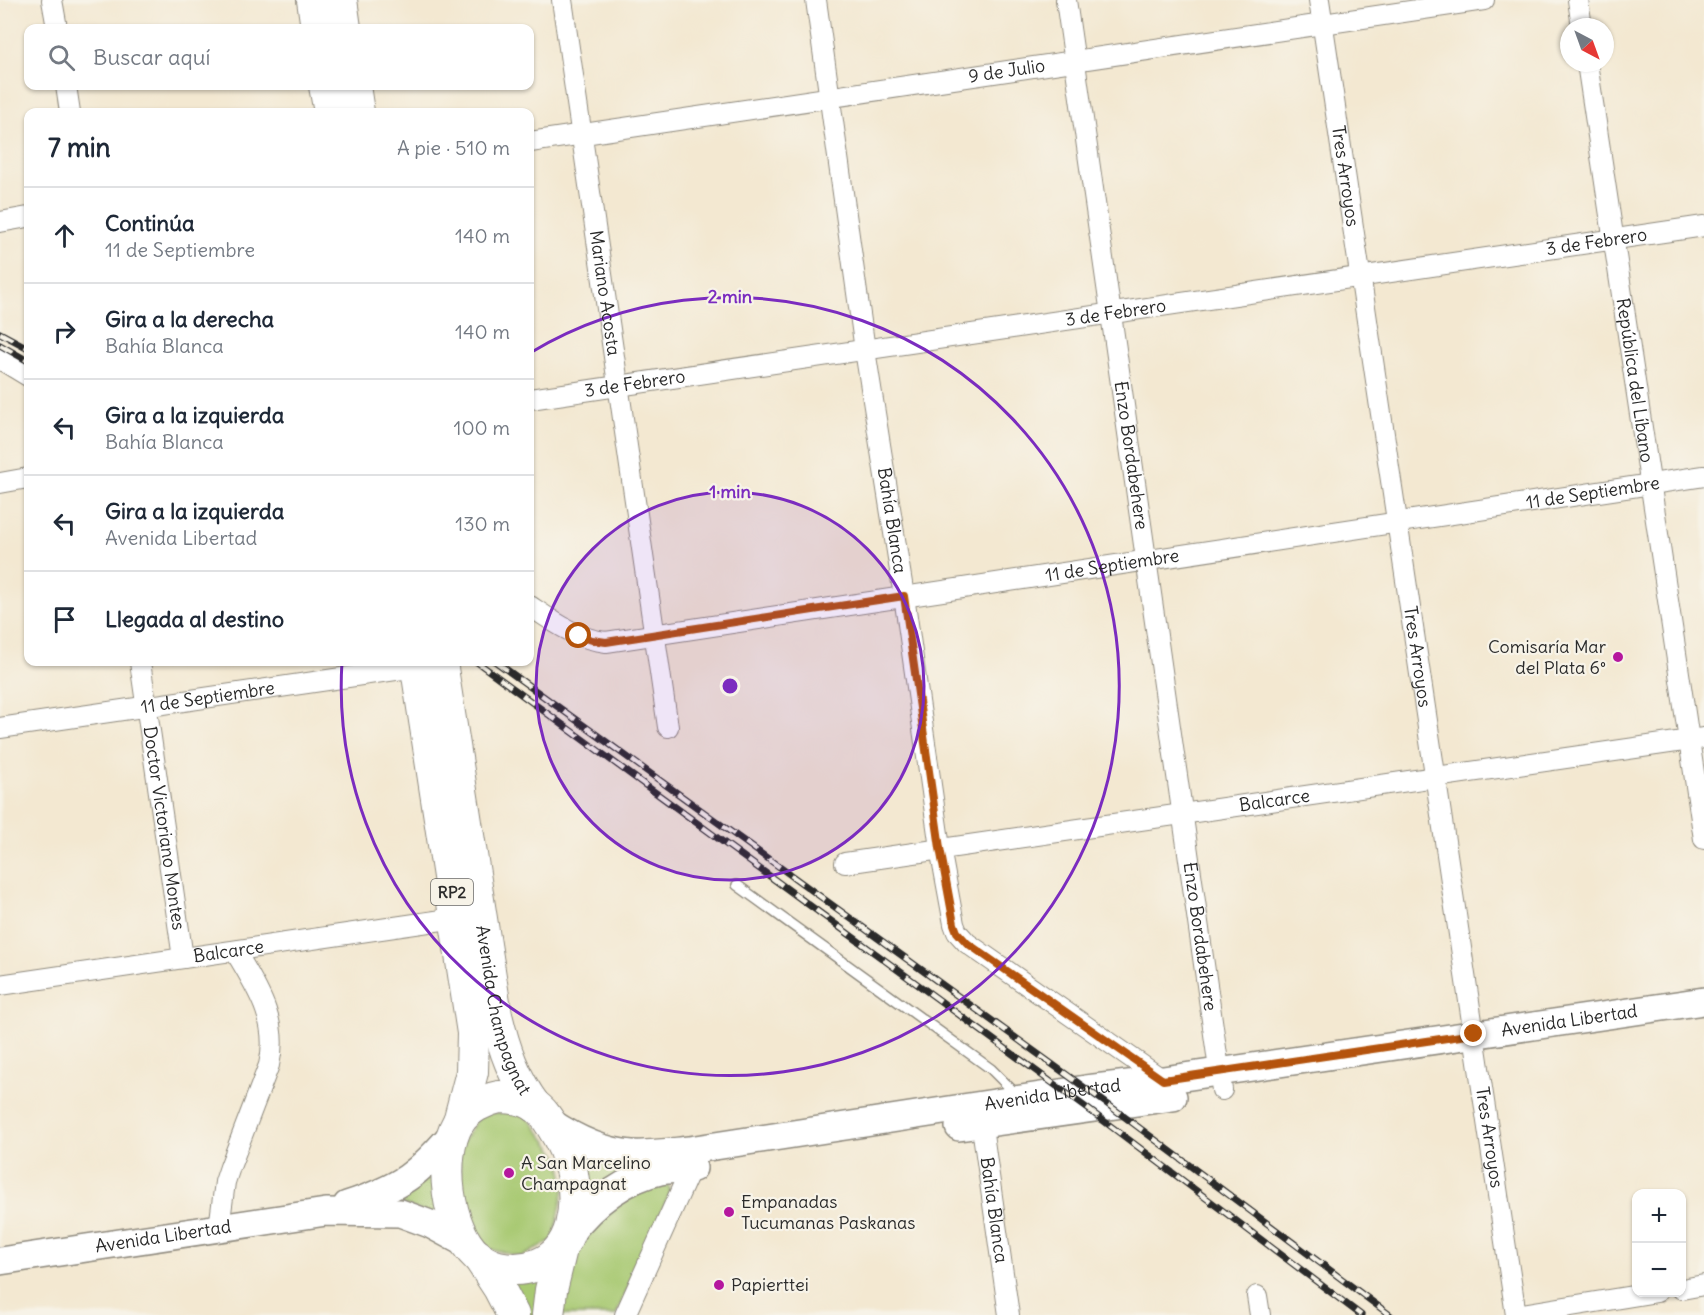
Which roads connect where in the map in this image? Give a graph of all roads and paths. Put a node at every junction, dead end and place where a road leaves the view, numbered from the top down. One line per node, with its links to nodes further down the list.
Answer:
1 (52, 0): 11 (street)
2 (313, 0): 12 (highway)
3 (341, 0): 13 (highway)
4 (562, 0): 24 (street, Mariano Acosta)
5 (816, 0): 20 (street, Bahía Blanca)
6 (1065, 0): 15 (street, Enzo Bordabehere)
7 (1319, 0): 14 (street, Tres Arroyos)
8 (1484, 0): 14 (street, 9 de Julio)
9 (1578, 0): 10 (street)
10 (1581, 18)
11 (56, 24)
12 (316, 24)
13 (344, 24)
14 (1322, 24): 15 (street, 9 de Julio); 30 (street, Tres Arroyos)
15 (1074, 61): 20 (street, 9 de Julio); 31 (street, Enzo Bordabehere)
16 (1588, 72): 29 (street, República del Líbano)
17 (67, 90): 21 (street)
18 (326, 90): 22 (highway)
19 (355, 90): 23 (highway)
20 (831, 97): 24 (street, 9 de Julio); 32 (street, Bahía Blanca)
21 (69, 108)
22 (329, 108)
23 (357, 108)
24 (582, 134): 25 (street, 9 de Julio); 35 (street, Mariano Acosta)
25 (534, 141)
26 (24, 218): 27 (street)
27 (0, 222)
28 (1704, 226): 29 (street, 3 de Febrero)
29 (1614, 240): 30 (street, 3 de Febrero); 40 (street, República del Líbano)
30 (1360, 277): 31 (street, 3 de Febrero); 41 (street, Tres Arroyos)
31 (1110, 314): 32 (street, 3 de Febrero); 42 (street, Enzo Bordabehere)
32 (865, 350): 35 (street, 3 de Febrero); 43 (street, Bahía Blanca)
33 (0, 359): 34 (street)
34 (24, 374)
35 (619, 386): 36 (street, 3 de Febrero); 45 (street, Mariano Acosta)
36 (534, 398)
37 (1704, 476): 40 (street, 11 de Septiembre)
38 (24, 479): 39 (street)
39 (0, 483)
40 (1650, 484): 41 (street, 11 de Septiembre); 53 (street, República del Líbano)
41 (1397, 522): 42 (street, 11 de Septiembre); 54 (street, Tres Arroyos)
42 (1146, 560): 43 (street, 11 de Septiembre); 55 (street, Enzo Bordabehere)
43 (904, 596): 45 (street, 11 de Septiembre); 57 (street, Bahía Blanca)
44 (534, 608): 45 (street, 11 de Septiembre)
45 (656, 634): 51 (street, Mariano Acosta)
46 (141, 666): 50 (street, Doctor Victoriano Montes)
47 (404, 666): 50 (street, 11 de Septiembre)
48 (424, 666): 60 (highway, Avenida Champagnat / RP2)
49 (425, 666): 70 (highway, Avenida Champagnat / RP2)
50 (146, 705): 52 (street, 11 de Septiembre); 62 (street, Doctor Victoriano Montes)
51 (668, 727)
52 (0, 728)
53 (1696, 739): 54 (street, Balcarce); 56 (street, República del Líbano)
54 (1436, 777): 55 (street, Balcarce); 66 (street, Tres Arroyos)
55 (1182, 814): 57 (street, Balcarce); 68 (street, Enzo Bordabehere)
56 (1704, 839)
57 (940, 848): 58 (street, Balcarce); 67 (street, Bahía Blanca)
58 (845, 863)
59 (737, 885): 69 (lane)
60 (456, 918): 61 (street, Balcarce); 72 (highway, Avenida Champagnat / RP2)
61 (236, 951): 62 (street, Balcarce); 75 (street)
62 (183, 958): 63 (street, Balcarce)
63 (0, 985)
64 (1704, 1001): 66 (main road, Avenida Libertad)
65 (1704, 1019): 66 (main road, Avenida Libertad)
66 (1476, 1043): 68 (main road, Avenida Libertad); 86 (street, Tres Arroyos)
67 (1163, 1080): 68 (main road, Avenida Libertad); 69 (main road, Avenida Libertad)
68 (1220, 1081): 71 (main road, Avenida Libertad)
69 (1021, 1099): 71 (main road, Avenida Libertad)
70 (542, 1114): 71 (main road, Avenida Libertad); 72 (highway); 76 (highway, RP2)
71 (980, 1114): 73 (main road, Avenida Libertad); 85 (street, Bahía Blanca)
72 (457, 1127): 74 (main road, Avenida Libertad); 77 (highway, RP2)
73 (691, 1168): 76 (main road, Avenida Libertad); 84 (street)
74 (326, 1212): 75 (main road, Avenida Libertad); 77 (main road, Avenida Libertad)
75 (219, 1228): 78 (main road, Avenida Libertad)
76 (565, 1242): 77 (highway); 83 (highway, RP2)
77 (473, 1250): 82 (highway, RP2)
78 (0, 1261)
79 (1704, 1285): 80 (street)
80 (1686, 1288)
81 (1632, 1297): 86 (street)
82 (513, 1315)
83 (548, 1315)
84 (625, 1315)
85 (1009, 1315)
86 (1516, 1315)

